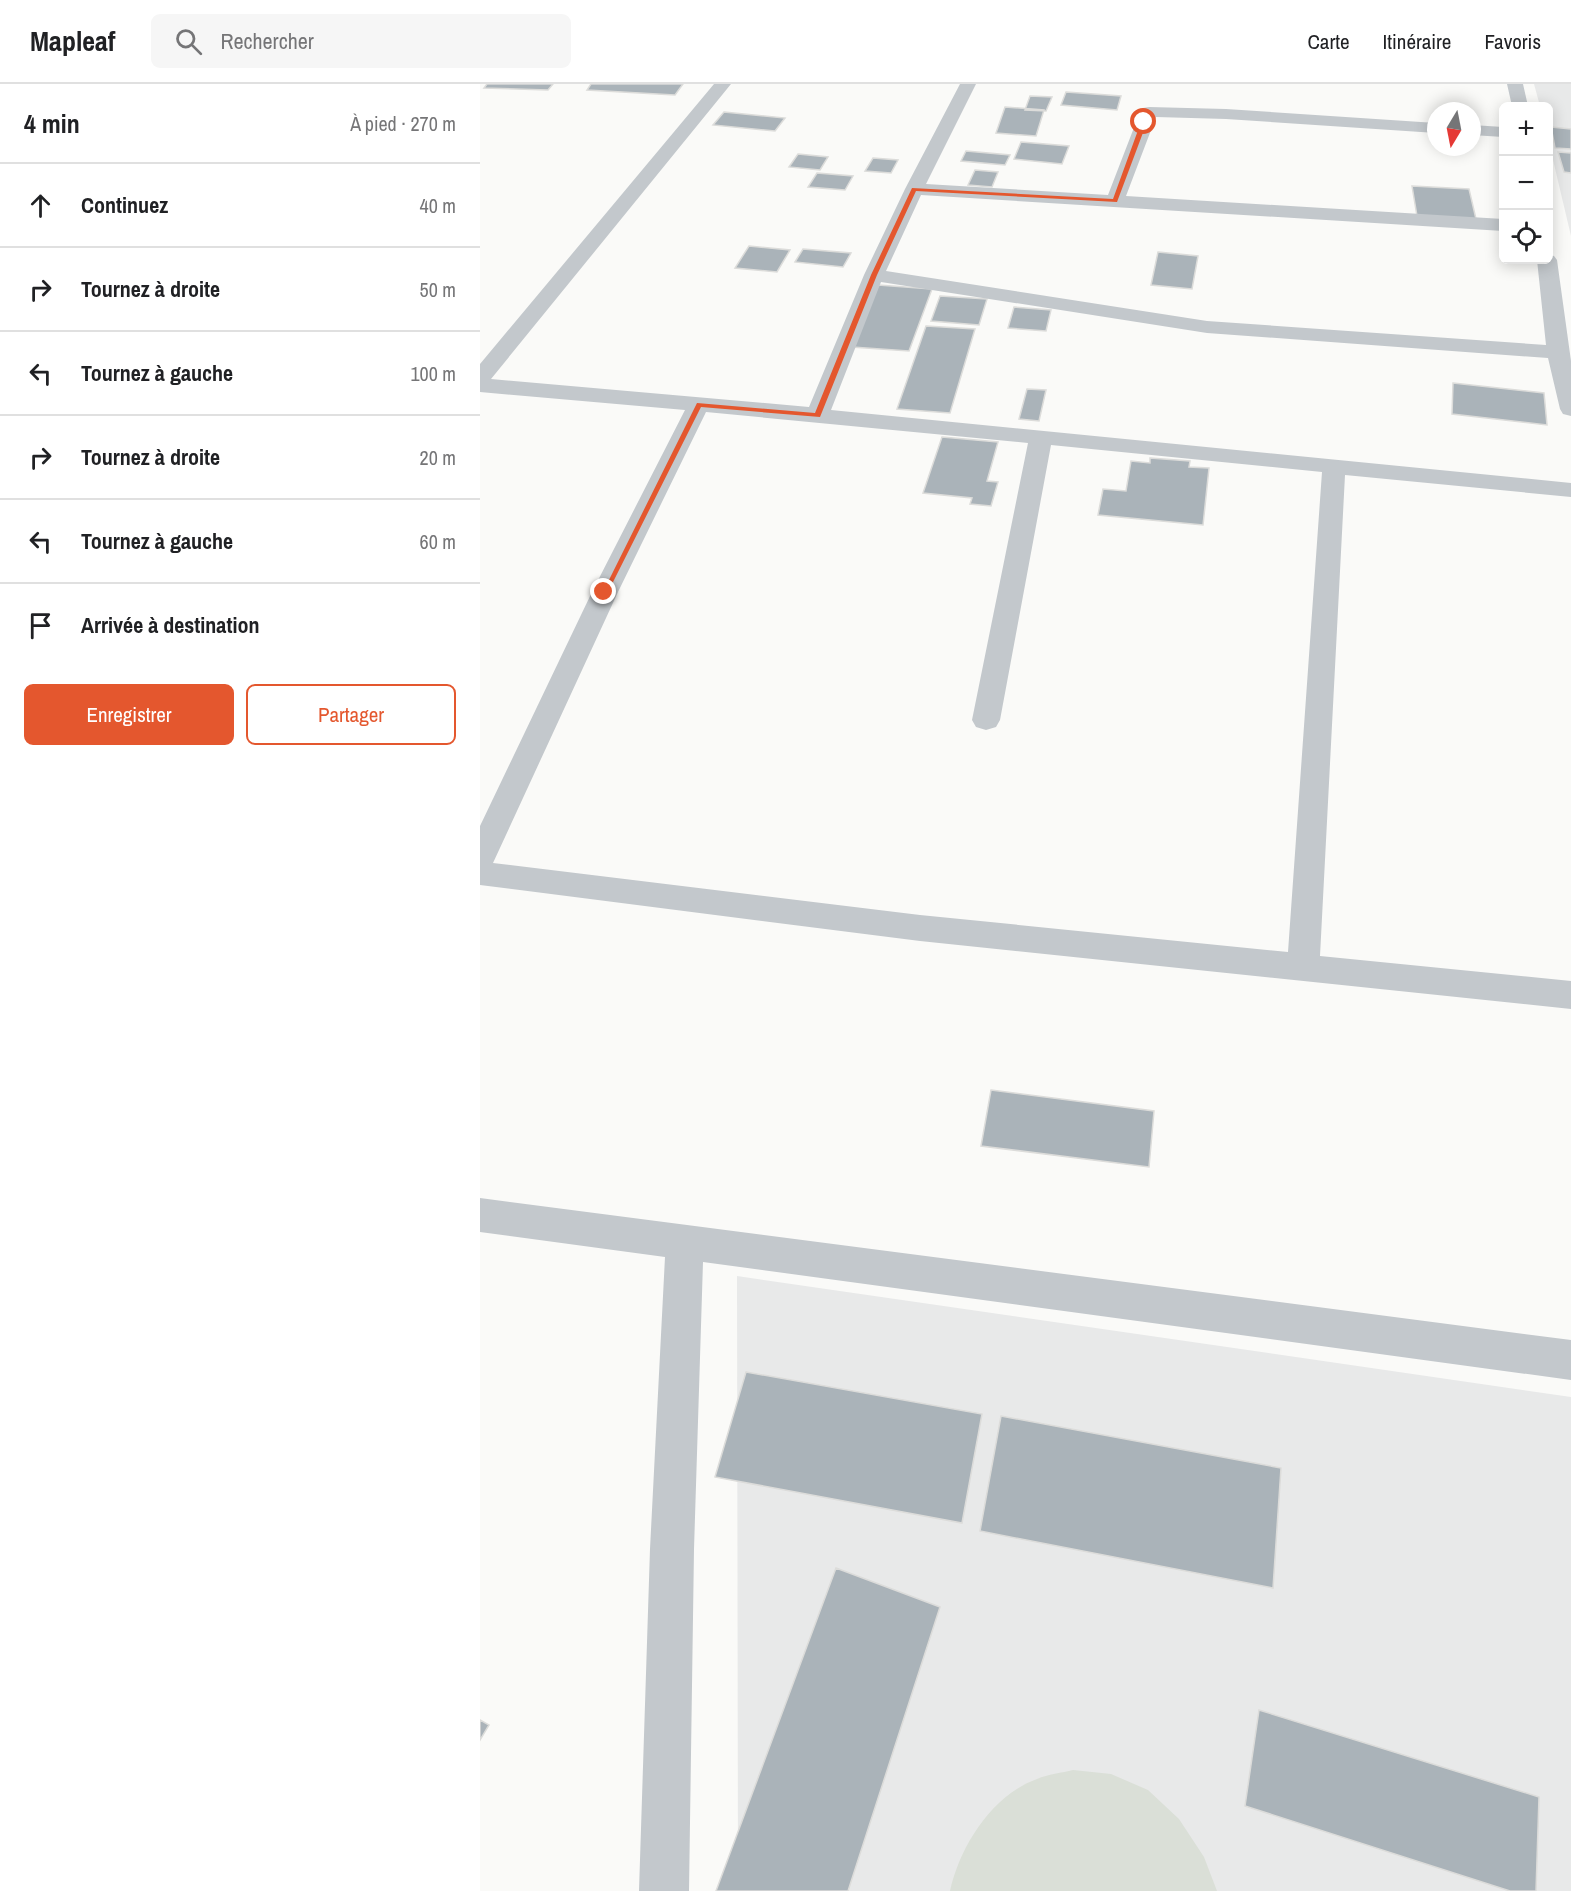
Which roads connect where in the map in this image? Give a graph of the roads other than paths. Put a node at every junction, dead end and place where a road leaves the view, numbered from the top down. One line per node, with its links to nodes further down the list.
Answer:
1 (723, 84): 17 (street)
2 (968, 84): 10 (street)
3 (1515, 84): 5 (street)
4 (1152, 94): 6 (street)
5 (1519, 102)
6 (1149, 112): 7 (street); 11 (street)
7 (1427, 127)
8 (1481, 131): 9 (street)
9 (1499, 132)
10 (914, 189): 11 (street); 14 (street)
11 (1115, 201): 12 (street)
12 (1499, 225)
13 (1549, 264): 15 (street)
14 (874, 275): 16 (street); 21 (street)
15 (1560, 284): 16 (street)
16 (1558, 352): 20 (street)
17 (480, 378)
18 (480, 385): 19 (street)
19 (699, 404): 21 (street); 26 (street)
20 (1571, 409)
21 (817, 415): 22 (street)
22 (1041, 438): 23 (street); 25 (street)
23 (1334, 466): 24 (street); 28 (street)
24 (1571, 490)
25 (986, 720)
26 (480, 858)
27 (480, 873): 28 (street)
28 (1304, 967): 29 (street)
29 (1571, 995)
30 (480, 1215): 31 (street)
31 (685, 1242): 32 (street); 33 (street)
32 (1571, 1360)
33 (664, 1891)

